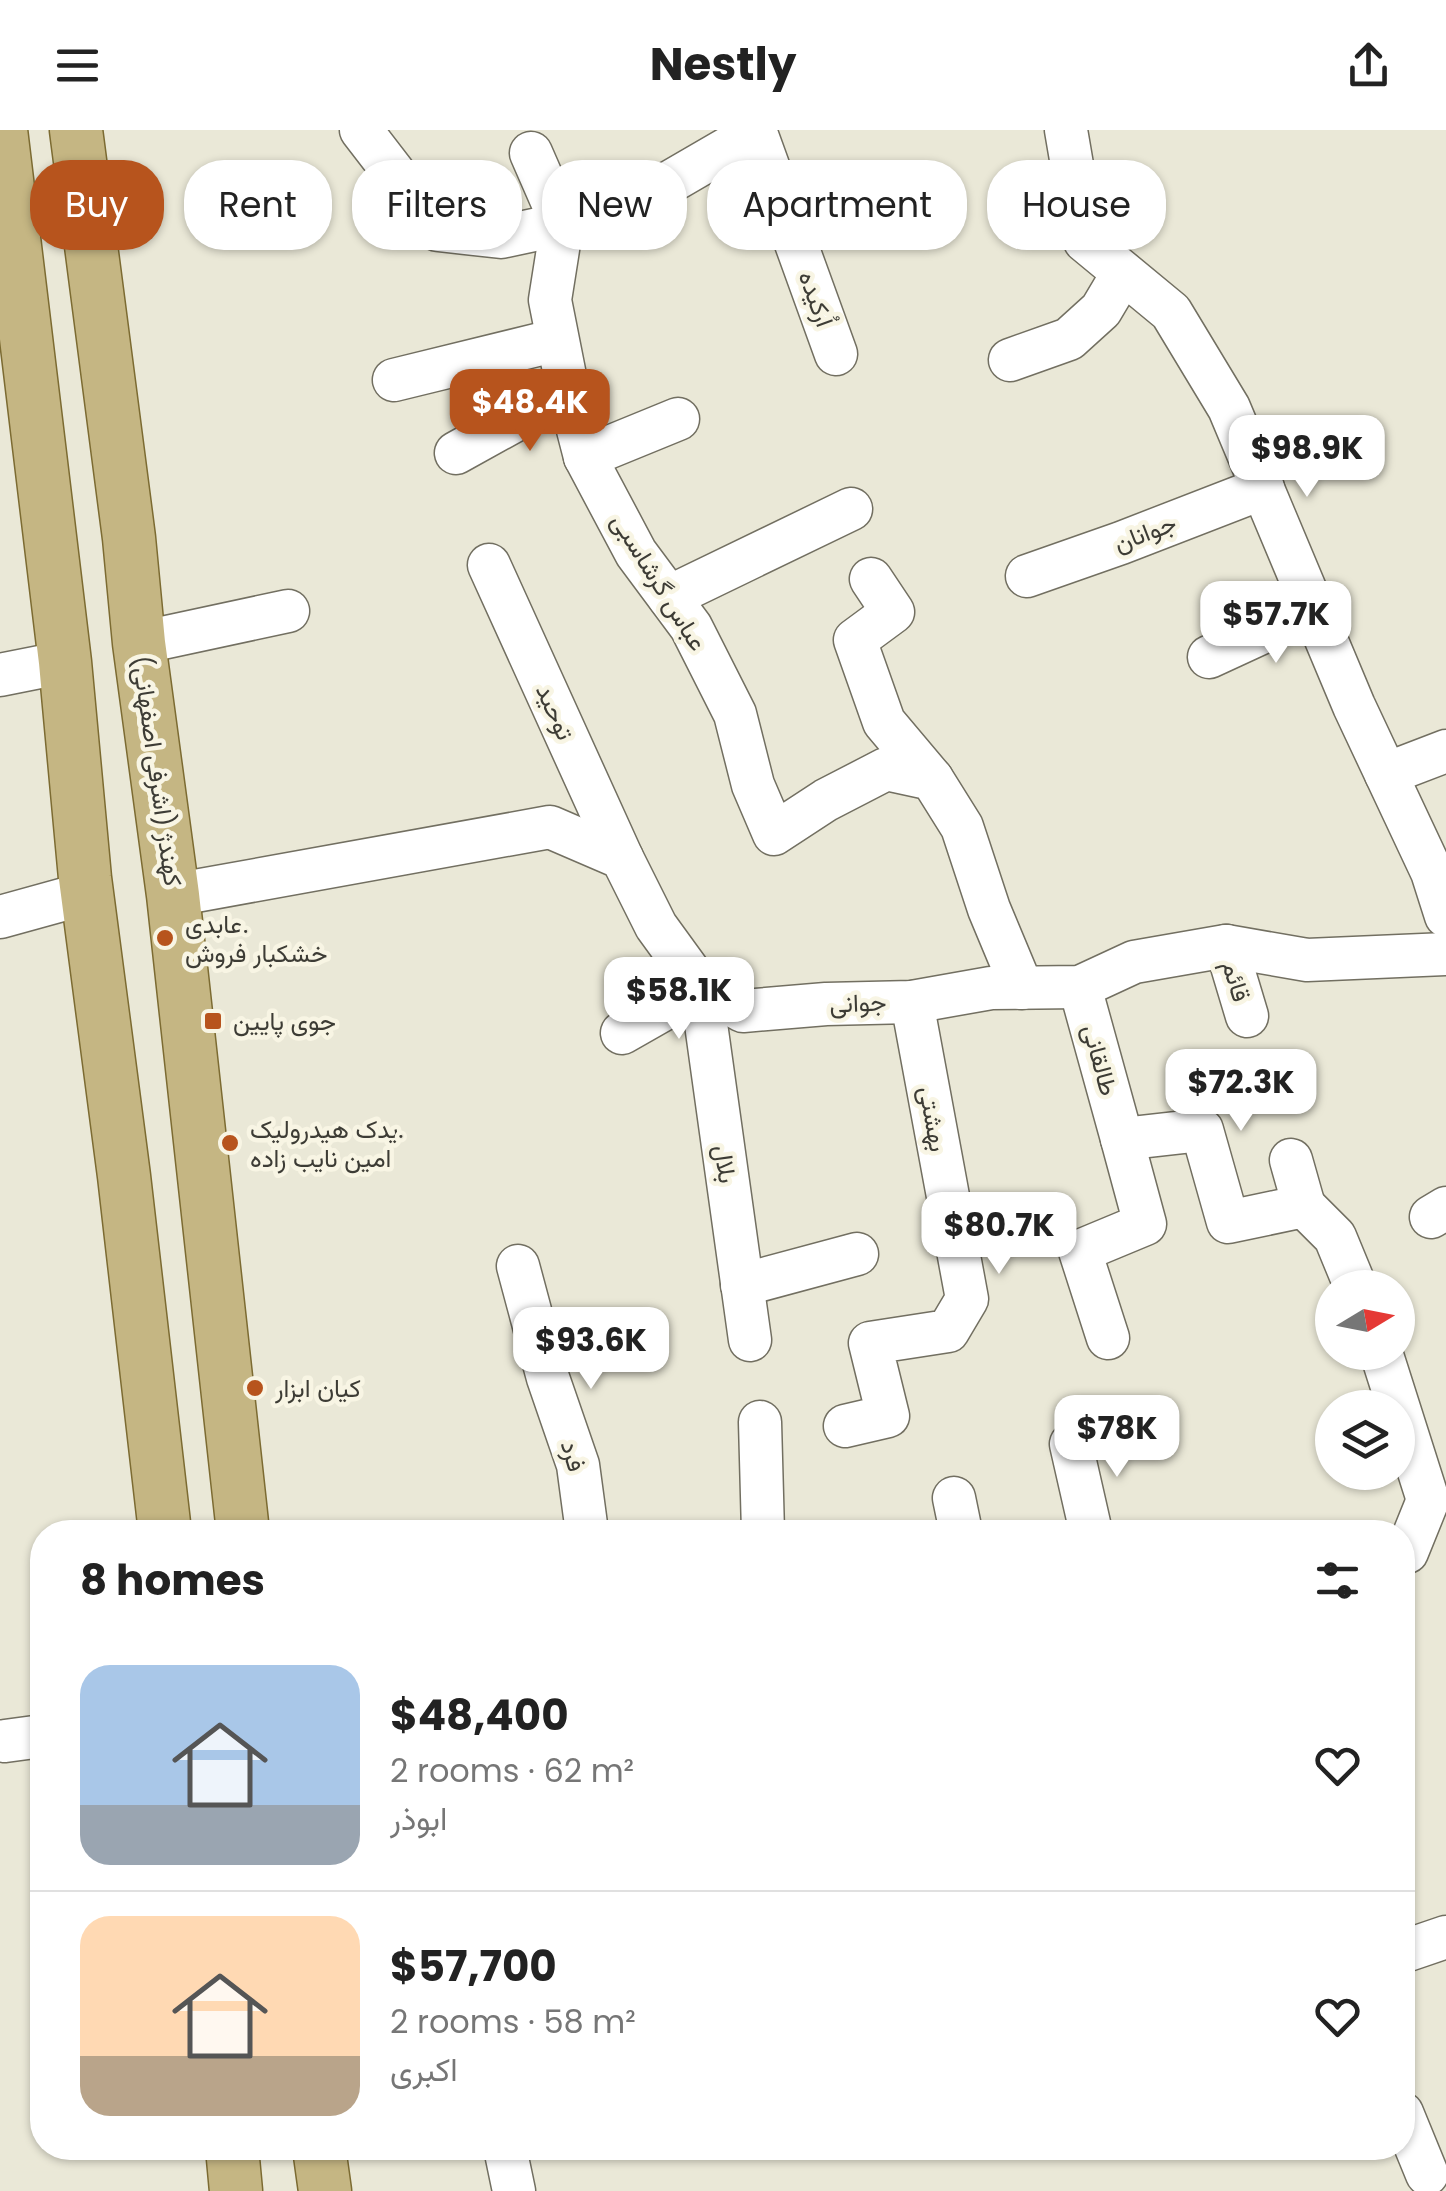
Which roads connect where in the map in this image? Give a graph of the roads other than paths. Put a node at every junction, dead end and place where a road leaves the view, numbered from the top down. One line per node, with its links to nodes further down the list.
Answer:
1 (1, 130): 30 (main road)
2 (76, 130): 28 (main road, کهندژ (اشرفی اصفهانی))
3 (361, 130): 9 (street)
4 (752, 130): 7 (street); 13 (street, اُرکیده)
5 (1066, 130): 11 (street)
6 (531, 153): 8 (street)
7 (687, 172)
8 (542, 178)
9 (542, 228)
10 (558, 250): 12 (street, عباس گرشاسبی)
11 (1123, 273): 14 (street); 20 (street)
12 (558, 340): 15 (street); 16 (street, عباس گرشاسبی)
13 (836, 354)
14 (1010, 360)
15 (394, 380)
16 (568, 391): 18 (street); 19 (street, عباس گرشاسبی)
17 (678, 419): 19 (street)
18 (456, 453)
19 (585, 457): 25 (street, عباس گرشاسبی)
20 (1262, 488): 23 (street, جوانان); 26 (street)
21 (850, 510): 25 (street)
22 (489, 565): 35 (street, توحید)
23 (1027, 576)
24 (871, 580): 34 (street)
25 (669, 598): 34 (street, عباس گرشاسبی)
26 (1314, 609): 29 (street); 33 (street)
27 (288, 612): 28 (street)
28 (139, 644): 37 (main road, کهندژ (اشرفی اصفهانی))
29 (1209, 657)
30 (65, 662): 31 (street); 36 (main road)
31 (0, 674)
32 (1446, 752): 33 (street)
33 (1386, 774): 38 (street)
34 (932, 779): 43 (street)
35 (622, 858): 37 (street); 42 (street, جوانی)
36 (88, 894): 39 (street); 62 (main road)
37 (174, 895): 63 (main road, کهندژ (اشرفی اصفهانی))
38 (1446, 916)
39 (0, 917)
40 (1226, 946): 41 (street, جوانی); 44 (street, جوانی); 46 (street, قائم)
41 (1446, 954)
42 (700, 988): 45 (street, جوانی); 47 (street); 54 (street, بلال)
43 (1022, 988): 44 (street, جوانی); 45 (street, جوانی)
44 (1080, 988): 48 (street, طالقانی)
45 (912, 1002): 59 (street, بهشتی)
46 (1246, 1016)
47 (622, 1032)
48 (1122, 1139): 50 (street); 55 (street, طالقانی)
49 (1291, 1160): 50 (street)
50 (1304, 1206): 53 (street)
51 (857, 1254): 54 (street)
52 (518, 1266): 64 (street, فرد)
53 (1349, 1270)
54 (742, 1284): 56 (street, بلال)
55 (1108, 1338)
56 (750, 1340)
57 (1388, 1370): 61 (street)
58 (760, 1422): 65 (street)
59 (845, 1426)
60 (1072, 1444): 66 (street)
61 (1437, 1495): 67 (street)
62 (164, 1520)
63 (242, 1520)
64 (585, 1520)
65 (763, 1520)
66 (1088, 1520)
67 (1415, 1537)
68 (1446, 1937): 69 (street)
69 (1415, 1948)
70 (1415, 2145): 73 (street)
71 (321, 2160): 74 (main road)
72 (508, 2160): 75 (street)
73 (1427, 2174)
74 (325, 2191)
75 (514, 2191)

